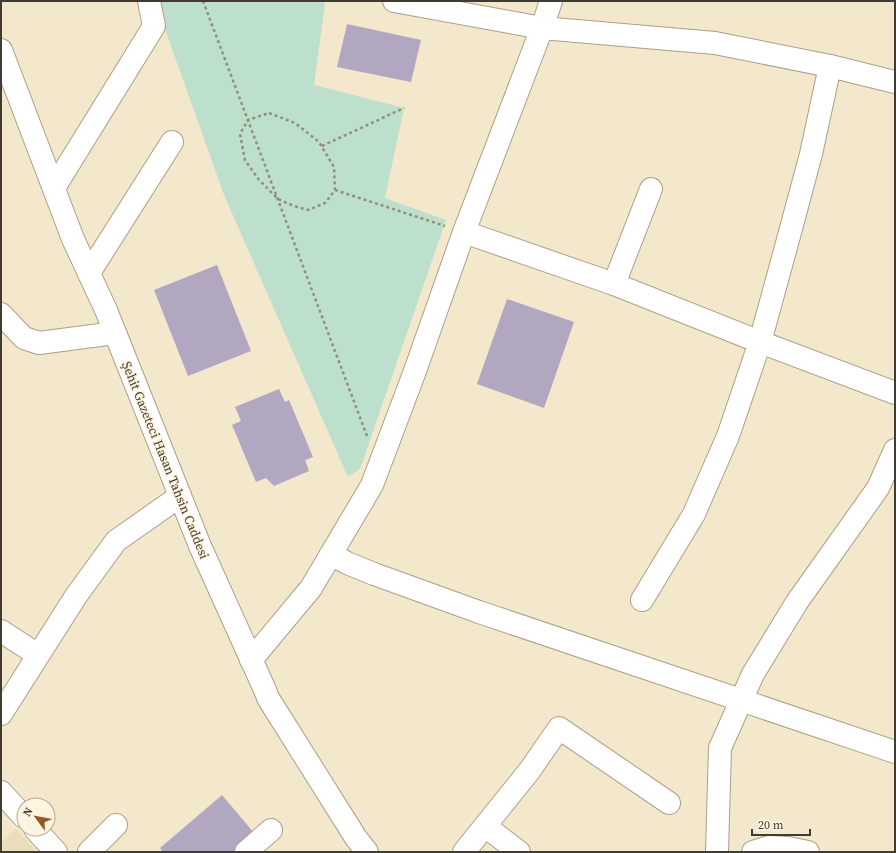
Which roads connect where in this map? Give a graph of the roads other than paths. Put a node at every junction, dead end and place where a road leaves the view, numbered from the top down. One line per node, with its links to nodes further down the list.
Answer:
1 (149, 1): 9 (street)
2 (551, 1): 4 (street)
3 (400, 2): 4 (street)
4 (542, 28): 6 (street); 11 (street)
5 (1, 50): 9 (street, Şehit Gazeteci Hasan Tahsin Caddesi)
6 (830, 66): 7 (street); 16 (street)
7 (895, 82)
8 (172, 142): 12 (street)
9 (54, 188): 12 (street, Şehit Gazeteci Hasan Tahsin Caddesi)
10 (651, 189): 13 (street)
11 (464, 232): 13 (street); 21 (street)
12 (89, 273): 15 (street, Şehit Gazeteci Hasan Tahsin Caddesi)
13 (614, 284): 16 (street)
14 (1, 314): 15 (street)
15 (115, 333): 20 (street, Şehit Gazeteci Hasan Tahsin Caddesi)
16 (760, 342): 17 (street); 22 (street)
17 (895, 393)
18 (895, 450): 19 (street)
19 (887, 491): 26 (street)
20 (180, 496): 24 (street); 25 (street, Şehit Gazeteci Hasan Tahsin Caddesi)
21 (331, 554): 25 (street); 26 (street)
22 (642, 600)
23 (1, 631): 24 (street)
24 (38, 655): 27 (street)
25 (251, 660): 39 (street, Şehit Gazeteci Hasan Tahsin Caddesi)
26 (741, 701): 28 (street); 42 (street)
27 (1, 714)
28 (895, 752)
29 (1, 792): 31 (street)
30 (669, 803): 33 (street)
31 (16, 808)
32 (116, 825): 37 (street)
33 (485, 826): 40 (street); 41 (street)
34 (271, 830): 38 (street)
35 (42, 837): 36 (street)
36 (56, 852)
37 (89, 852)
38 (246, 852)
39 (367, 852)
40 (464, 852)
41 (519, 852)
42 (717, 852)
43 (753, 852): 44 (street)
44 (808, 852)

